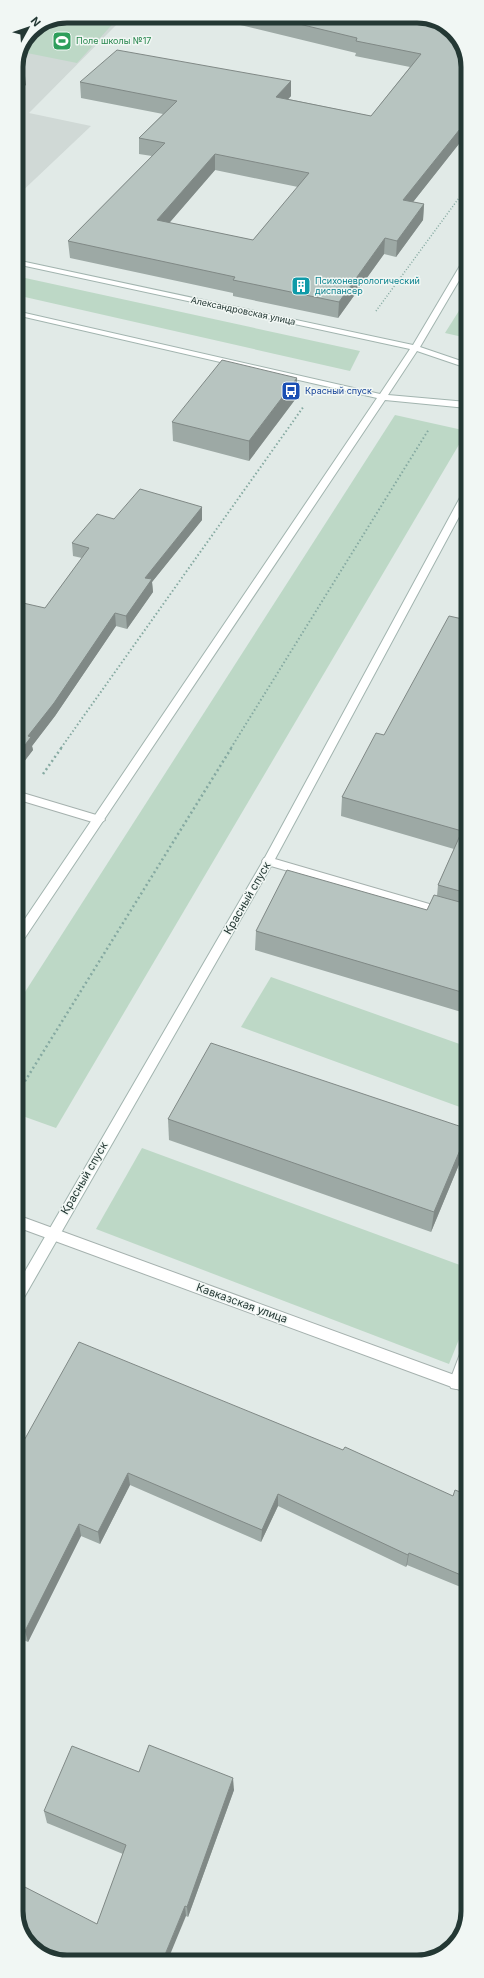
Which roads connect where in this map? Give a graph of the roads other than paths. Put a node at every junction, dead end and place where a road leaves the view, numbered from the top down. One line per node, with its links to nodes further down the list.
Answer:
1 (23, 264): 4 (street, Александровская улица)
2 (461, 272): 4 (street)
3 (23, 315): 6 (street)
4 (415, 348): 5 (street, Александровская улица); 6 (street)
5 (461, 364)
6 (383, 397): 7 (street); 10 (street)
7 (461, 404)
8 (461, 505): 11 (street, Красный спуск)
9 (23, 797): 10 (street)
10 (99, 820): 13 (street)
11 (268, 861): 12 (street); 15 (street, Красный спуск)
12 (461, 917)
13 (23, 932)
14 (23, 1223): 15 (street, Кавказская улица)
15 (53, 1233): 16 (street, Красный спуск); 17 (street, Кавказская улица)
16 (23, 1286)
17 (461, 1385)

